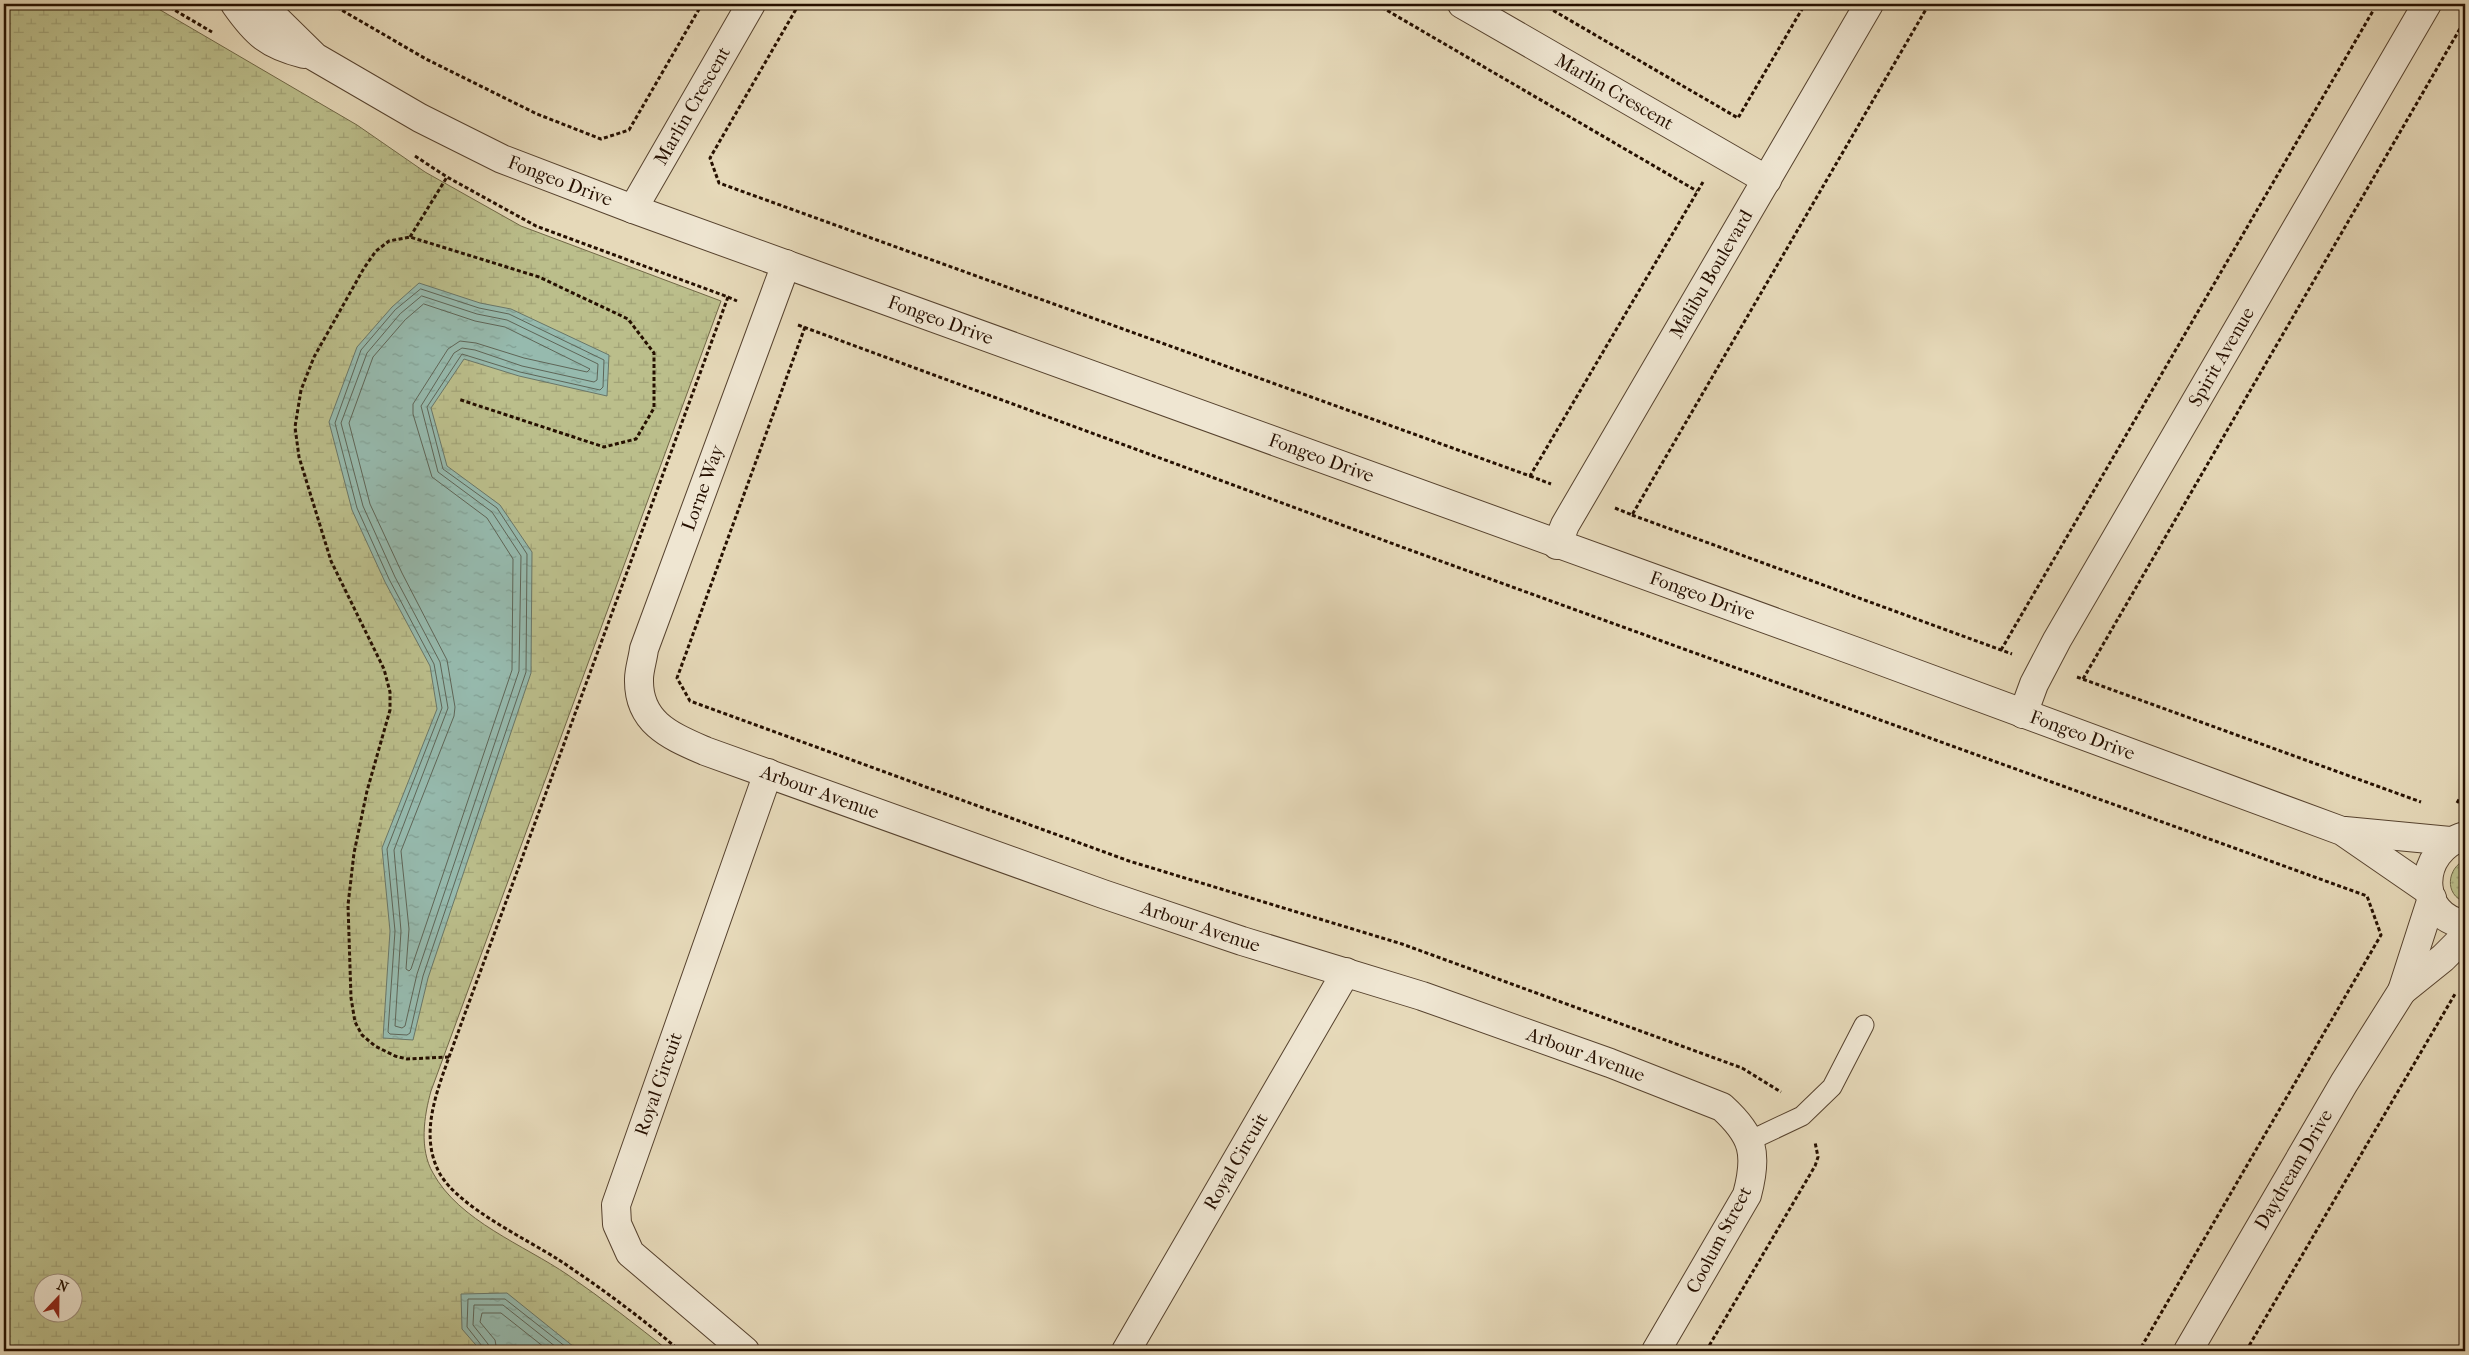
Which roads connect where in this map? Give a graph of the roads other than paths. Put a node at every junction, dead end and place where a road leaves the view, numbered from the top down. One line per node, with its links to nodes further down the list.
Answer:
1 (235, 4): 7 (street, Fongeo Drive)
2 (261, 4): 7 (street, Fongeo Drive)
3 (751, 4): 9 (street, Marlin Crescent)
4 (1462, 4): 8 (street, Marlin Crescent)
5 (1869, 4): 8 (street, Malibu Boulevard)
6 (2427, 4): 13 (street, Spirit Avenue)
7 (315, 58): 9 (street, Fongeo Drive)
8 (1766, 180): 11 (street, Malibu Boulevard)
9 (633, 209): 10 (street, Fongeo Drive)
10 (786, 264): 11 (street, Fongeo Drive); 12 (street, Lorne Way)
11 (1557, 545): 13 (street, Fongeo Drive)
12 (648, 714): 14 (street, Arbour Avenue)
13 (2023, 714): 15 (street, Fongeo Drive)
14 (768, 773): 20 (street, Arbour Avenue); 24 (street, Royal Circuit)
15 (2342, 831): 16 (street, Fongeo Drive); 17 (street, Fongeo Drive)
16 (2458, 838): 17 (street, Daydream Drive)
17 (2430, 895): 18 (street, Fongeo Drive); 21 (street, Daydream Drive)
18 (2465, 924)
19 (2465, 936): 21 (street, Daydream Drive)
20 (1346, 972): 23 (street, Arbour Avenue); 25 (street, Royal Circuit)
21 (2402, 991): 27 (street, Daydream Drive)
22 (1864, 1025): 23 (lane)
23 (1749, 1141): 26 (street, Coolum Street)
24 (745, 1351)
25 (1126, 1351)
26 (1656, 1351)
27 (2188, 1351)

